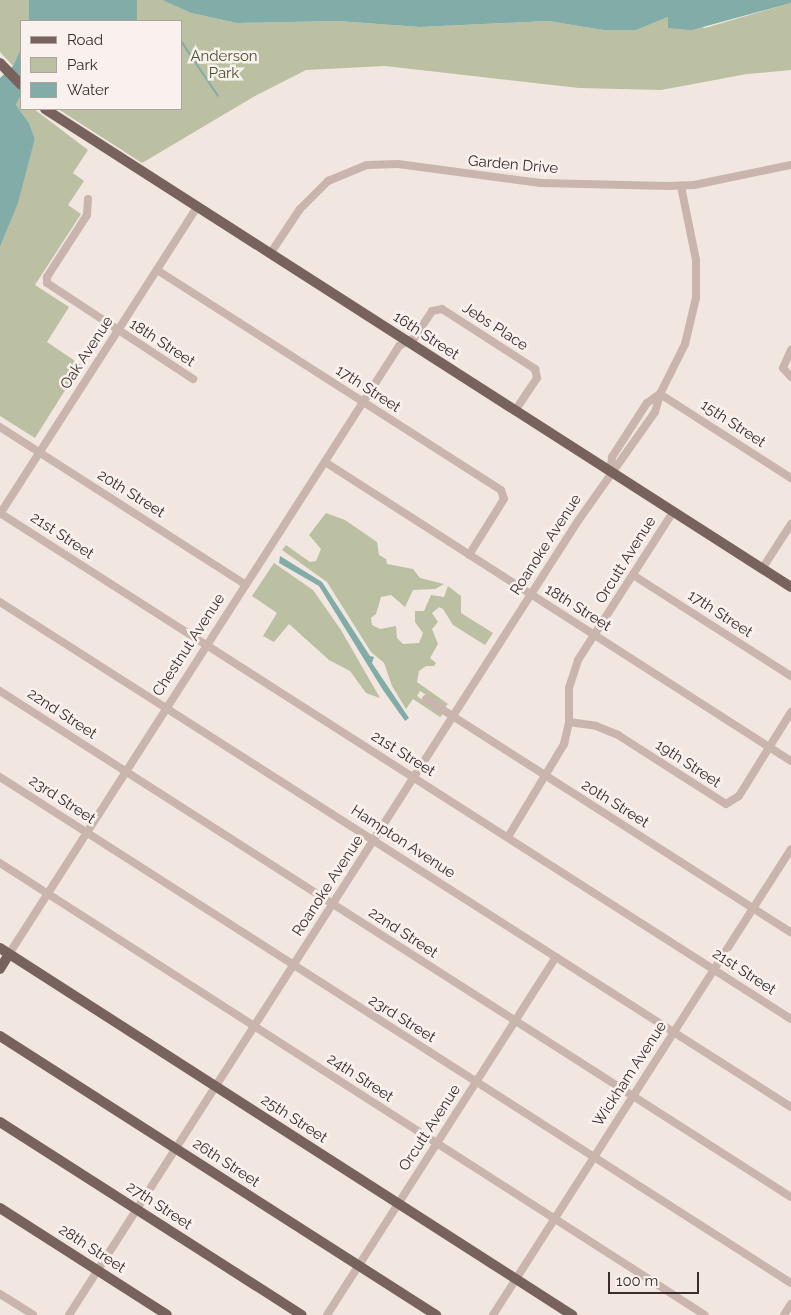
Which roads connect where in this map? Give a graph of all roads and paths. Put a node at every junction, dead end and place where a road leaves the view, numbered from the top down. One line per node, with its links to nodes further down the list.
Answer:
1 (2, 64): 2 (main road)
2 (20, 84)
3 (47, 110): 7 (main road, 16th Street)
4 (791, 165): 5 (street, Garden Drive)
5 (681, 186): 8 (street, Garden Drive); 15 (street, Roanoke Avenue)
6 (88, 199): 10 (street, 18th Street)
7 (197, 207): 8 (main road, 16th Street); 9 (street, Oak Avenue)
8 (270, 254): 11 (main road, 16th Street)
9 (157, 270): 10 (street, Oak Avenue); 16 (street, 17th Street)
10 (118, 330): 14 (street, 18th Street); 19 (street, Oak Avenue)
11 (406, 341): 16 (street, Chestnut Avenue); 17 (main road, 16th Street); 17 (street, Jebs Place)
12 (791, 350): 13 (street)
13 (791, 377)
14 (193, 379)
15 (660, 394): 21 (street, Roanoke Avenue); 21 (street, Roanoke Avenue); 22 (street, 15th Street)
16 (363, 402): 20 (street, Chestnut Avenue); 26 (street, 17th Street)
17 (515, 411): 21 (main road, 16th Street)
18 (0, 427): 19 (street, 20th Street)
19 (39, 452): 24 (street, Oak Avenue); 29 (street, 20th Street)
20 (325, 462): 26 (street, 18th Street); 29 (street, Chestnut Avenue)
21 (610, 472): 23 (main road, 16th Street); 31 (street, Roanoke Avenue)
22 (791, 478)
23 (673, 512): 27 (main road, 16th Street); 28 (street, Orcutt Avenue)
24 (0, 513): 34 (street, 21st Street)
25 (791, 524): 27 (street)
26 (469, 554): 31 (street, 18th Street)
27 (762, 569): 30 (main road, 16th Street)
28 (633, 575): 33 (street, Orcutt Avenue); 35 (street, 17th Street)
29 (246, 585): 34 (street, Chestnut Avenue)
30 (791, 588)
31 (531, 595): 33 (street, 18th Street); 40 (street, Roanoke Avenue)
32 (0, 602): 38 (street, Hampton Avenue)
33 (595, 635): 41 (street, Orcutt Avenue); 42 (street, 18th Street)
34 (207, 645): 38 (street, Chestnut Avenue); 46 (street, 21st Street)
35 (791, 676)
36 (0, 691): 44 (street, 22nd Street)
37 (426, 699): 40 (street, 20th Street)
38 (166, 709): 44 (street, Chestnut Avenue); 50 (street, Hampton Avenue)
39 (791, 712): 42 (street)
40 (452, 717): 46 (street, Roanoke Avenue); 47 (street, 20th Street)
41 (569, 722): 42 (street, 19th Street); 47 (street, Orcutt Avenue)
42 (769, 747): 43 (street, 18th Street)
43 (791, 761)
44 (126, 772): 48 (street, Chestnut Avenue); 54 (street, 22nd Street)
45 (0, 777): 48 (street, 23rd Street)
46 (414, 777): 49 (street, 21st Street); 50 (street, Roanoke Avenue)
47 (546, 777): 49 (street, Orcutt Avenue); 55 (street, 20th Street)
48 (87, 833): 53 (street, Chestnut Avenue); 60 (street, 23rd Street)
49 (508, 837): 62 (street, 21st Street)
50 (374, 840): 54 (street, Roanoke Avenue); 59 (street, Hampton Avenue)
51 (791, 849): 55 (street, Wickham Avenue)
52 (0, 863): 53 (street, 24th Street)
53 (48, 894): 58 (street, Chestnut Avenue); 65 (street, 24th Street)
54 (333, 904): 60 (street, Roanoke Avenue); 64 (street, 22nd Street)
55 (753, 908): 56 (street, 20th Street); 62 (street, Wickham Avenue)
56 (791, 932)
57 (0, 948): 58 (main road, 25th Street)
58 (9, 954): 61 (main road, Chestnut Avenue); 69 (main road, 25th Street)
59 (556, 957): 64 (street, Orcutt Avenue); 66 (street, Hampton Avenue)
60 (293, 965): 65 (street, Roanoke Avenue); 68 (street, 23rd Street)
61 (0, 969)
62 (714, 969): 63 (street, 21st Street); 66 (street, Wickham Avenue)
63 (791, 1018)
64 (515, 1021): 68 (street, Orcutt Avenue); 70 (street, 22nd Street)
65 (254, 1026): 69 (street, Roanoke Avenue); 73 (street, 24th Street)
66 (674, 1032): 70 (street, Wickham Avenue); 71 (street, Hampton Avenue)
67 (0, 1036): 74 (main road, 26th Street)
68 (476, 1082): 73 (street, Orcutt Avenue); 75 (street, 23rd Street)
69 (216, 1086): 74 (street, Roanoke Avenue); 77 (main road, 25th Street)
70 (633, 1095): 75 (street, Wickham Avenue); 76 (street, 22nd Street)
71 (791, 1107)
72 (0, 1122): 79 (main road, 27th Street)
73 (436, 1143): 77 (street, Orcutt Avenue); 80 (street, 24th Street)
74 (176, 1148): 79 (street, Roanoke Avenue); 81 (main road, 26th Street)
75 (594, 1157): 80 (street, Wickham Avenue); 84 (street, 23rd Street)
76 (791, 1197)
77 (398, 1203): 81 (street, Orcutt Avenue); 83 (main road, 25th Street)
78 (0, 1208): 82 (main road, 28th Street)
79 (137, 1210): 82 (street, Roanoke Avenue); 90 (main road, 27th Street)
80 (554, 1218): 83 (street, Wickham Avenue); 95 (street, 24th Street)
81 (358, 1265): 91 (street, Orcutt Avenue); 92 (main road, 26th Street)
82 (98, 1271): 88 (street, Roanoke Avenue); 89 (main road, 28th Street)
83 (516, 1279): 93 (street, Wickham Avenue); 94 (main road, 25th Street)
84 (791, 1283)
85 (0, 1294): 87 (street)
86 (791, 1304): 96 (street)
87 (33, 1315)
88 (69, 1315)
89 (167, 1315)
90 (302, 1315)
91 (327, 1315)
92 (436, 1315)
93 (493, 1315)
94 (572, 1315)
95 (705, 1315)
96 (784, 1315)

